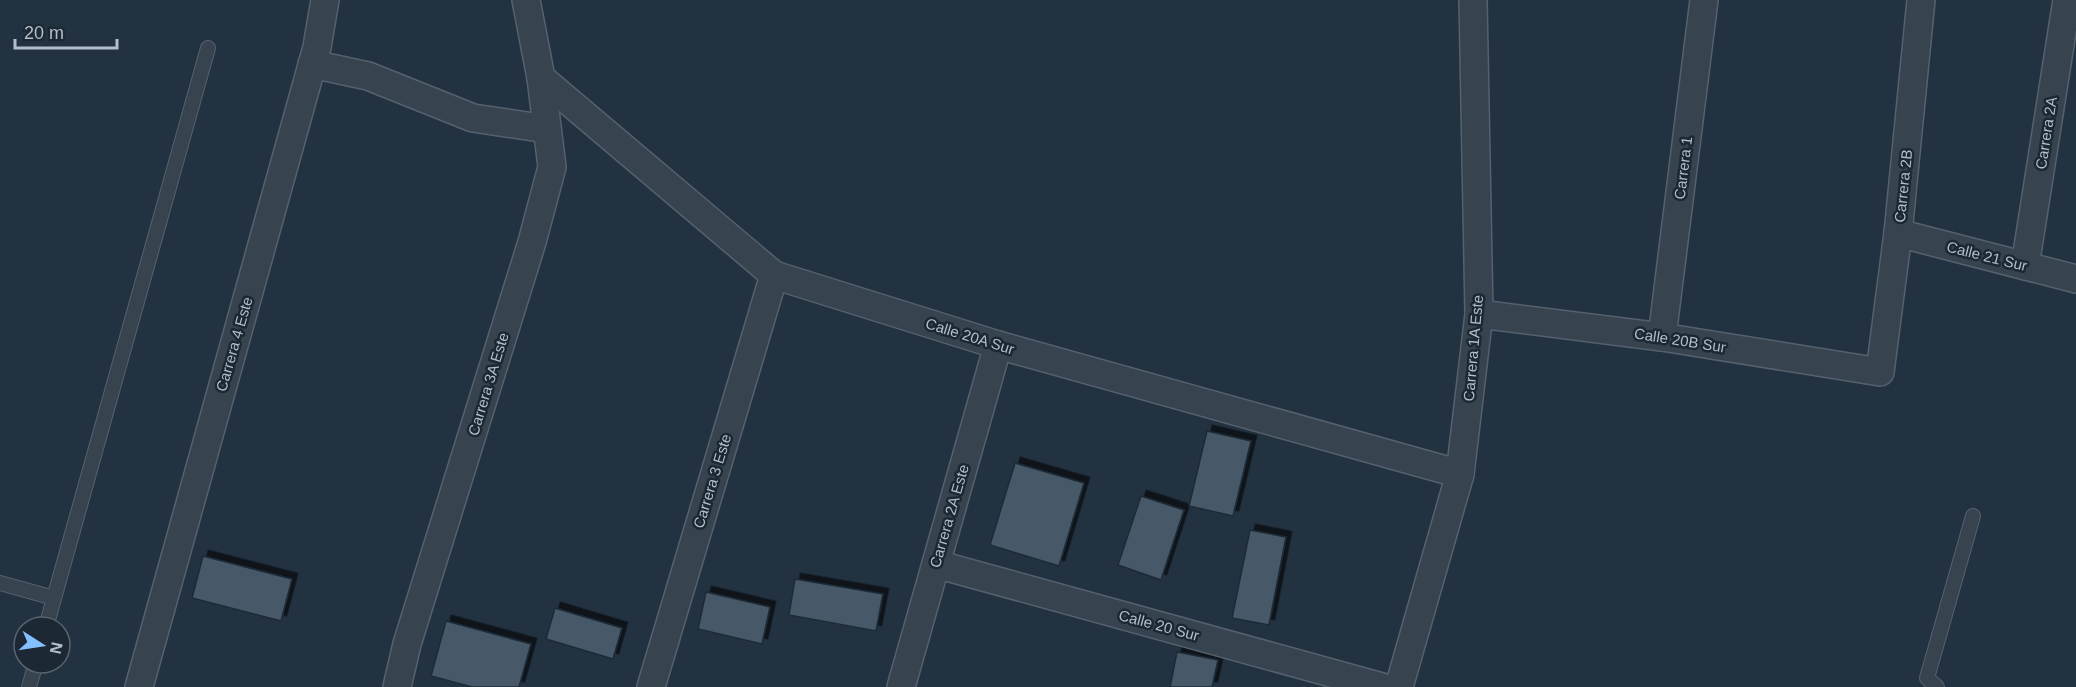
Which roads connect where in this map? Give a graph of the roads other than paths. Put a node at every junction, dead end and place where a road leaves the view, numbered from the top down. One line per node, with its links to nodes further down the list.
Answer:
1 (325, 0): 8 (street, Carrera 4 Este)
2 (526, 0): 9 (street, Carrera 3A Este)
3 (1473, 0): 15 (street, Carrera 1A Este)
4 (1704, 0): 16 (street, Carrera 1)
5 (1922, 0): 11 (street, Carrera 2B)
6 (2067, 0): 12 (street, Carrera 2A)
7 (207, 48): 23 (lane)
8 (312, 64): 10 (street); 25 (street, Carrera 4 Este)
9 (541, 78): 10 (street, Carrera 3A Este); 13 (street, Calle 20A Sur)
10 (546, 129): 26 (street, Carrera 3A Este)
11 (1898, 233): 12 (street, Calle 21 Sur); 18 (street, Carrera 2B)
12 (2025, 266): 14 (street, Calle 21 Sur)
13 (774, 275): 17 (street, Calle 20A Sur); 27 (street, Carrera 3 Este)
14 (2076, 279)
15 (1479, 314): 16 (street, Calle 20B Sur); 19 (street, Carrera 1A Este)
16 (1662, 337): 18 (street, Calle 20B Sur)
17 (998, 345): 19 (street, Calle 20A Sur); 21 (street, Carrera 2A Este)
18 (1880, 372)
19 (1460, 474): 30 (street, Carrera 1A Este)
20 (1973, 516): 31 (lane)
21 (936, 564): 28 (street, Carrera 2A Este); 29 (street, Calle 20 Sur)
22 (0, 583): 23 (lane)
23 (54, 598): 24 (lane)
24 (49, 615)
25 (139, 687)
26 (397, 687)
27 (651, 687)
28 (901, 687)
29 (1382, 687)
30 (1400, 687)
31 (1937, 687)

